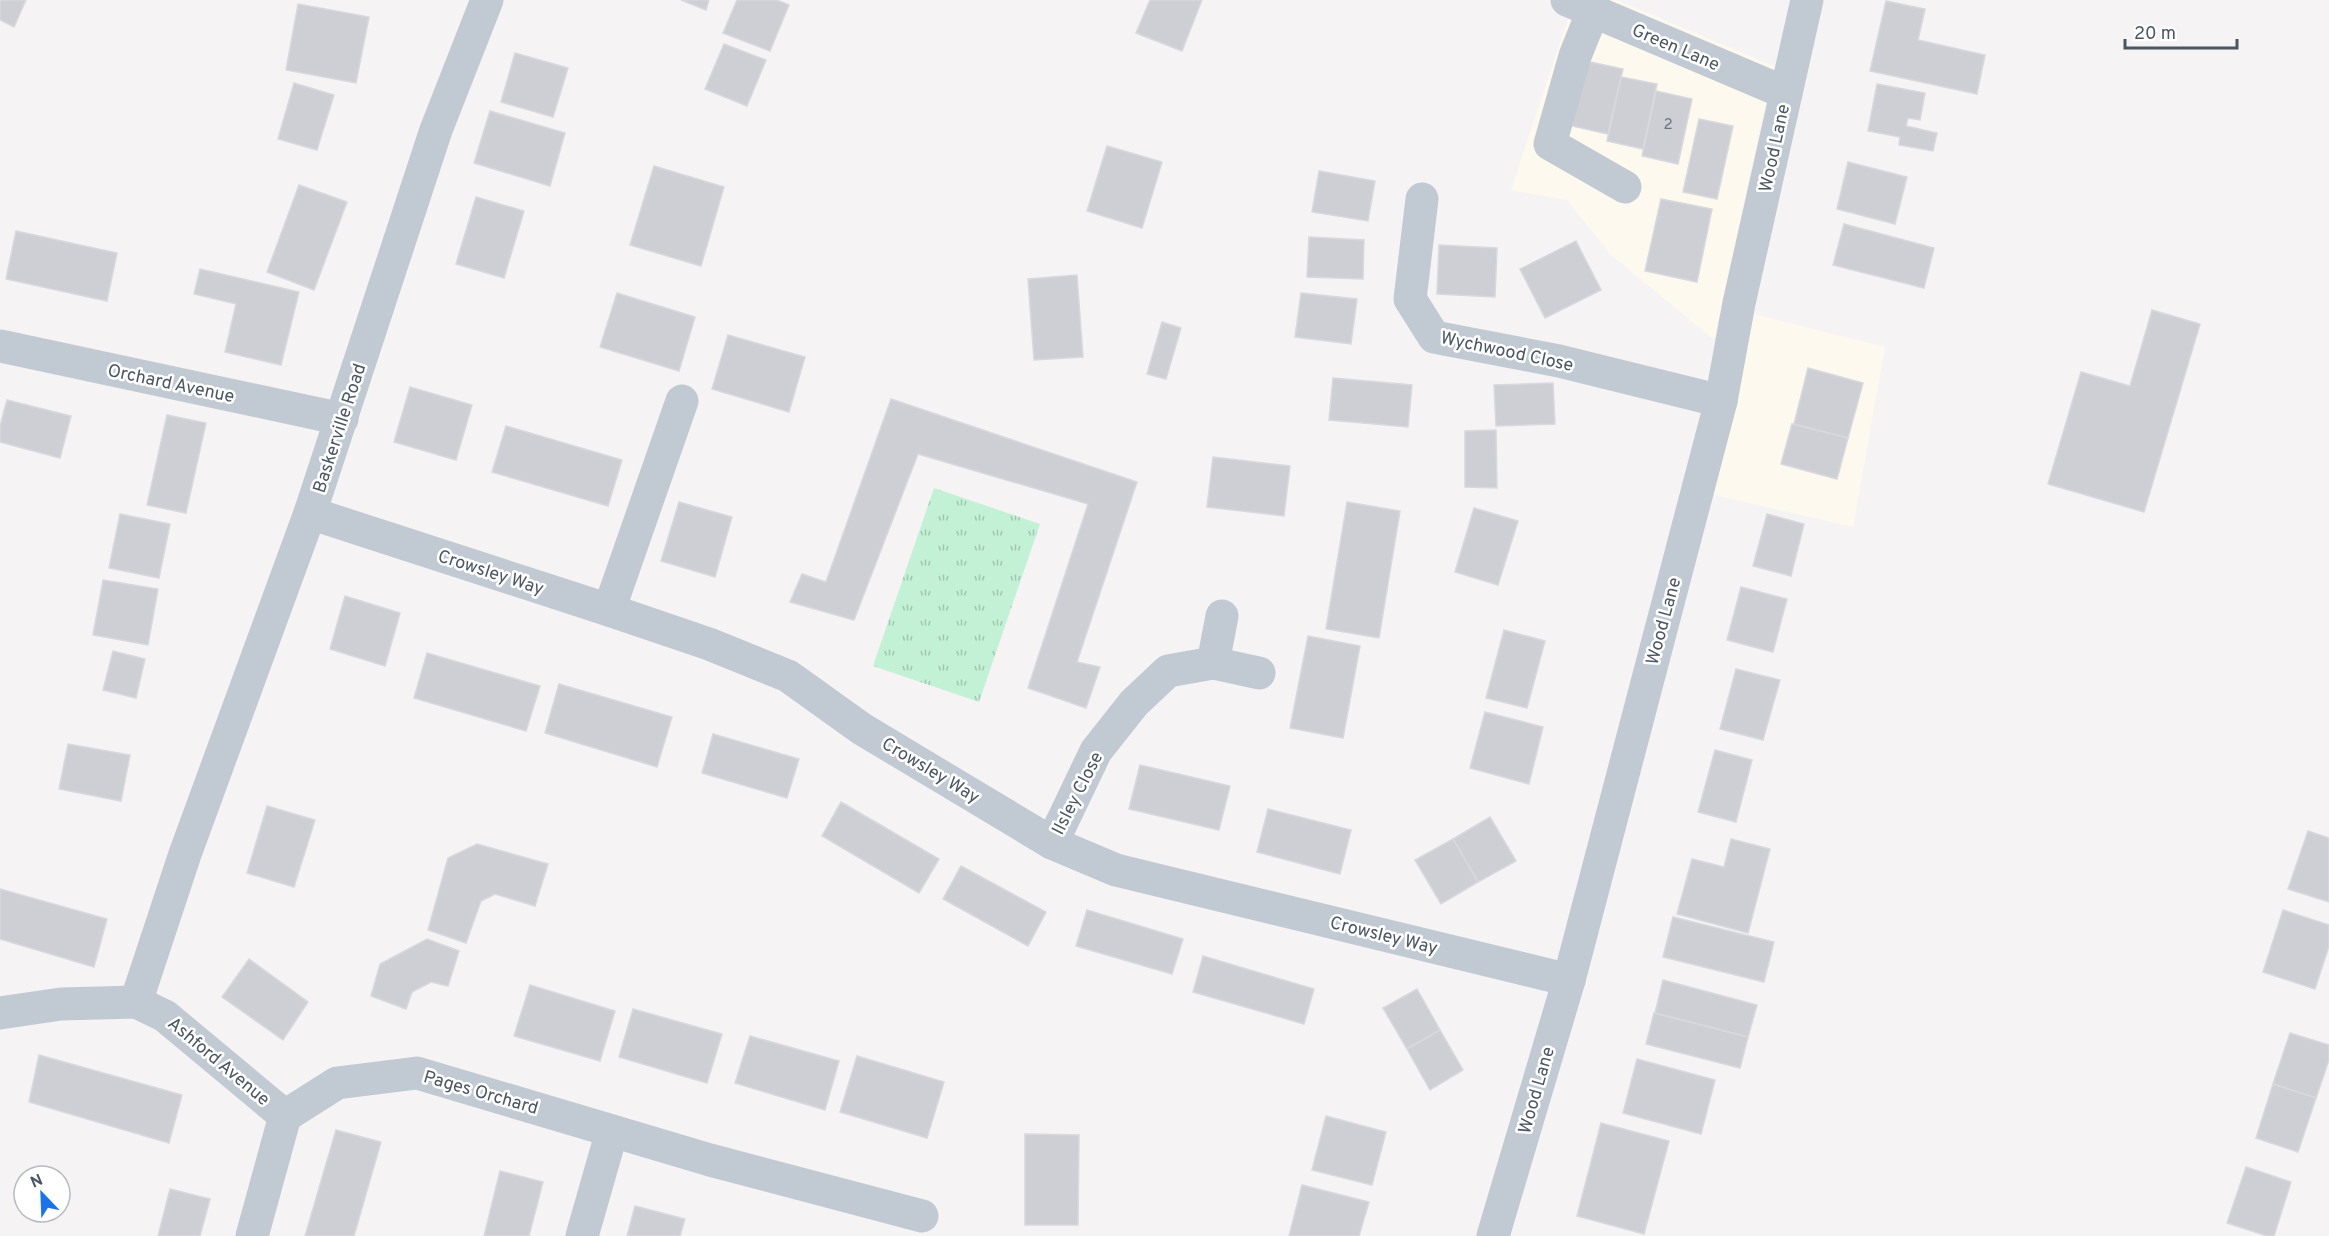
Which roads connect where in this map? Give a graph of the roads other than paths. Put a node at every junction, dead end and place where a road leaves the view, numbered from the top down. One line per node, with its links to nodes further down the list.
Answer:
1 (487, 0): 10 (street, Baskerville Road)
2 (1807, 0): 4 (street, Wood Lane)
3 (1580, 6): 4 (street, Green Lane); 5 (street)
4 (1786, 93): 9 (street, Wood Lane)
5 (1624, 187)
6 (1422, 199): 9 (street, Wychwood Close)
7 (0, 346): 10 (street, Orchard Avenue)
8 (682, 401): 12 (street)
9 (1721, 401): 17 (street, Wood Lane)
10 (342, 419): 11 (street, Baskerville Road)
11 (310, 513): 12 (street, Crowsley Way); 18 (street, Baskerville Road)
12 (609, 610): 16 (street, Crowsley Way)
13 (1222, 616): 14 (street)
14 (1213, 663): 15 (street, Ilsley Close); 16 (street, Ilsley Close)
15 (1259, 673)
16 (1052, 843): 17 (street, Crowsley Way)
17 (1569, 980): 25 (street, Wood Lane)
18 (136, 1002): 19 (street, Ashford Avenue); 20 (street, Ashford Avenue)
19 (0, 1013)
20 (285, 1116): 21 (street, Pages Orchard); 23 (street, Ashford Avenue)
21 (612, 1131): 22 (street, Pages Orchard); 24 (street)
22 (922, 1216)
23 (252, 1236)
24 (582, 1236)
25 (1493, 1236)

